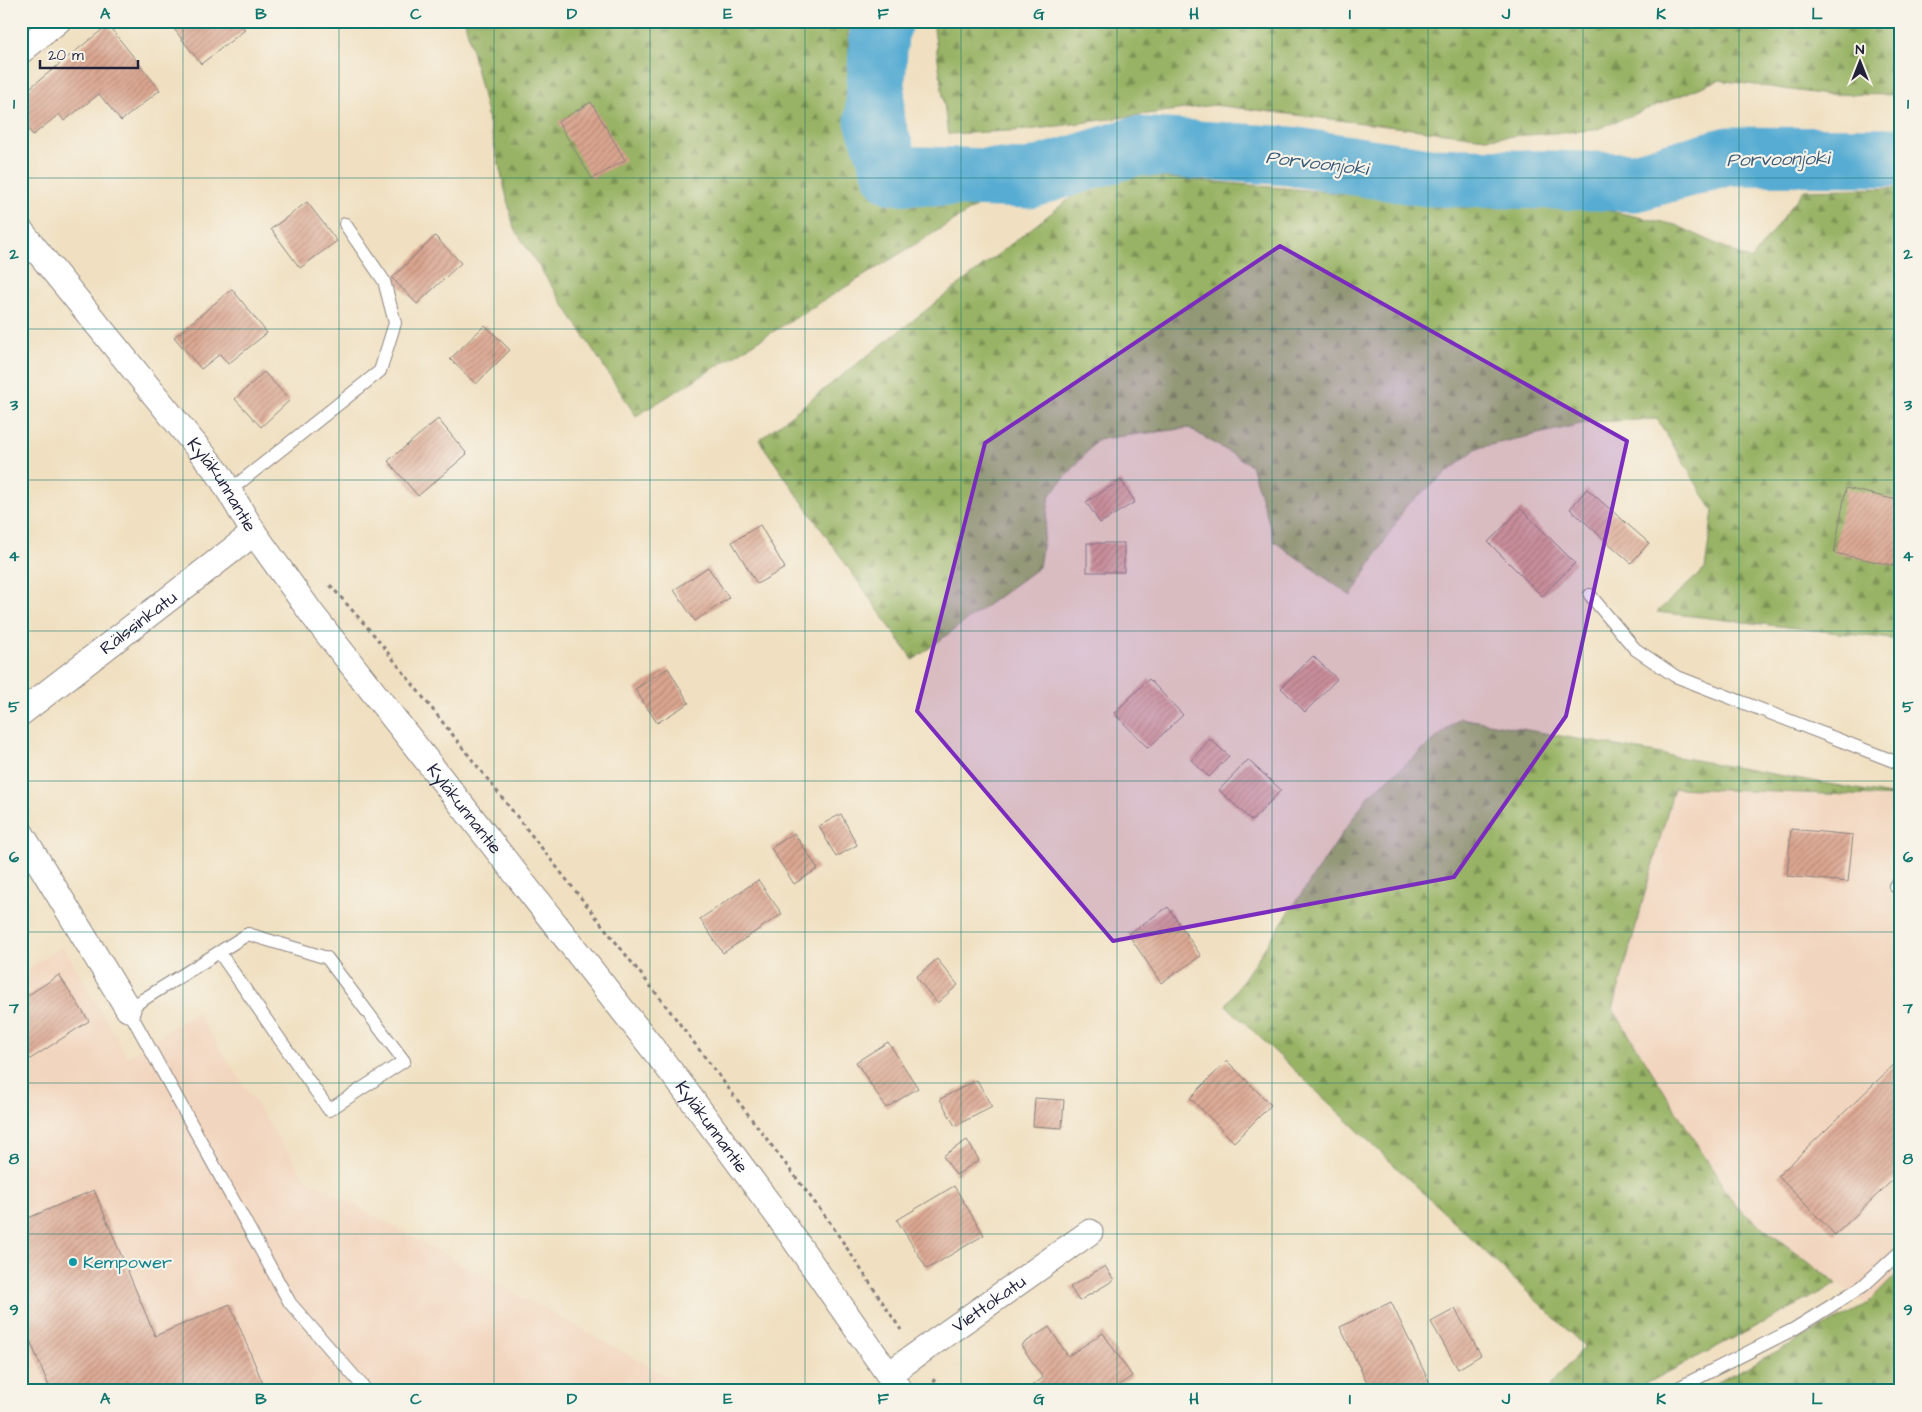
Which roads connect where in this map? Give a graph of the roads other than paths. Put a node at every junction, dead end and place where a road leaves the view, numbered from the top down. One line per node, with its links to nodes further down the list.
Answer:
1 (58, 21): 2 (street)
2 (21, 50)
3 (345, 224): 5 (lane)
4 (21, 231): 5 (street, Kyläkunnantie)
5 (229, 491): 6 (street, Kyläkunnantie)
6 (254, 533): 8 (street, Rälssinkatu); 15 (street, Kyläkunnantie)
7 (1590, 595): 9 (lane)
8 (21, 713)
9 (1901, 764)
10 (21, 832): 12 (street)
11 (220, 952): 11 (lane); 12 (lane)
12 (128, 1009): 16 (lane)
13 (1090, 1232): 15 (street, Viettokatu)
14 (1901, 1251): 17 (lane)
15 (895, 1382)
16 (367, 1391)
17 (1672, 1391)

